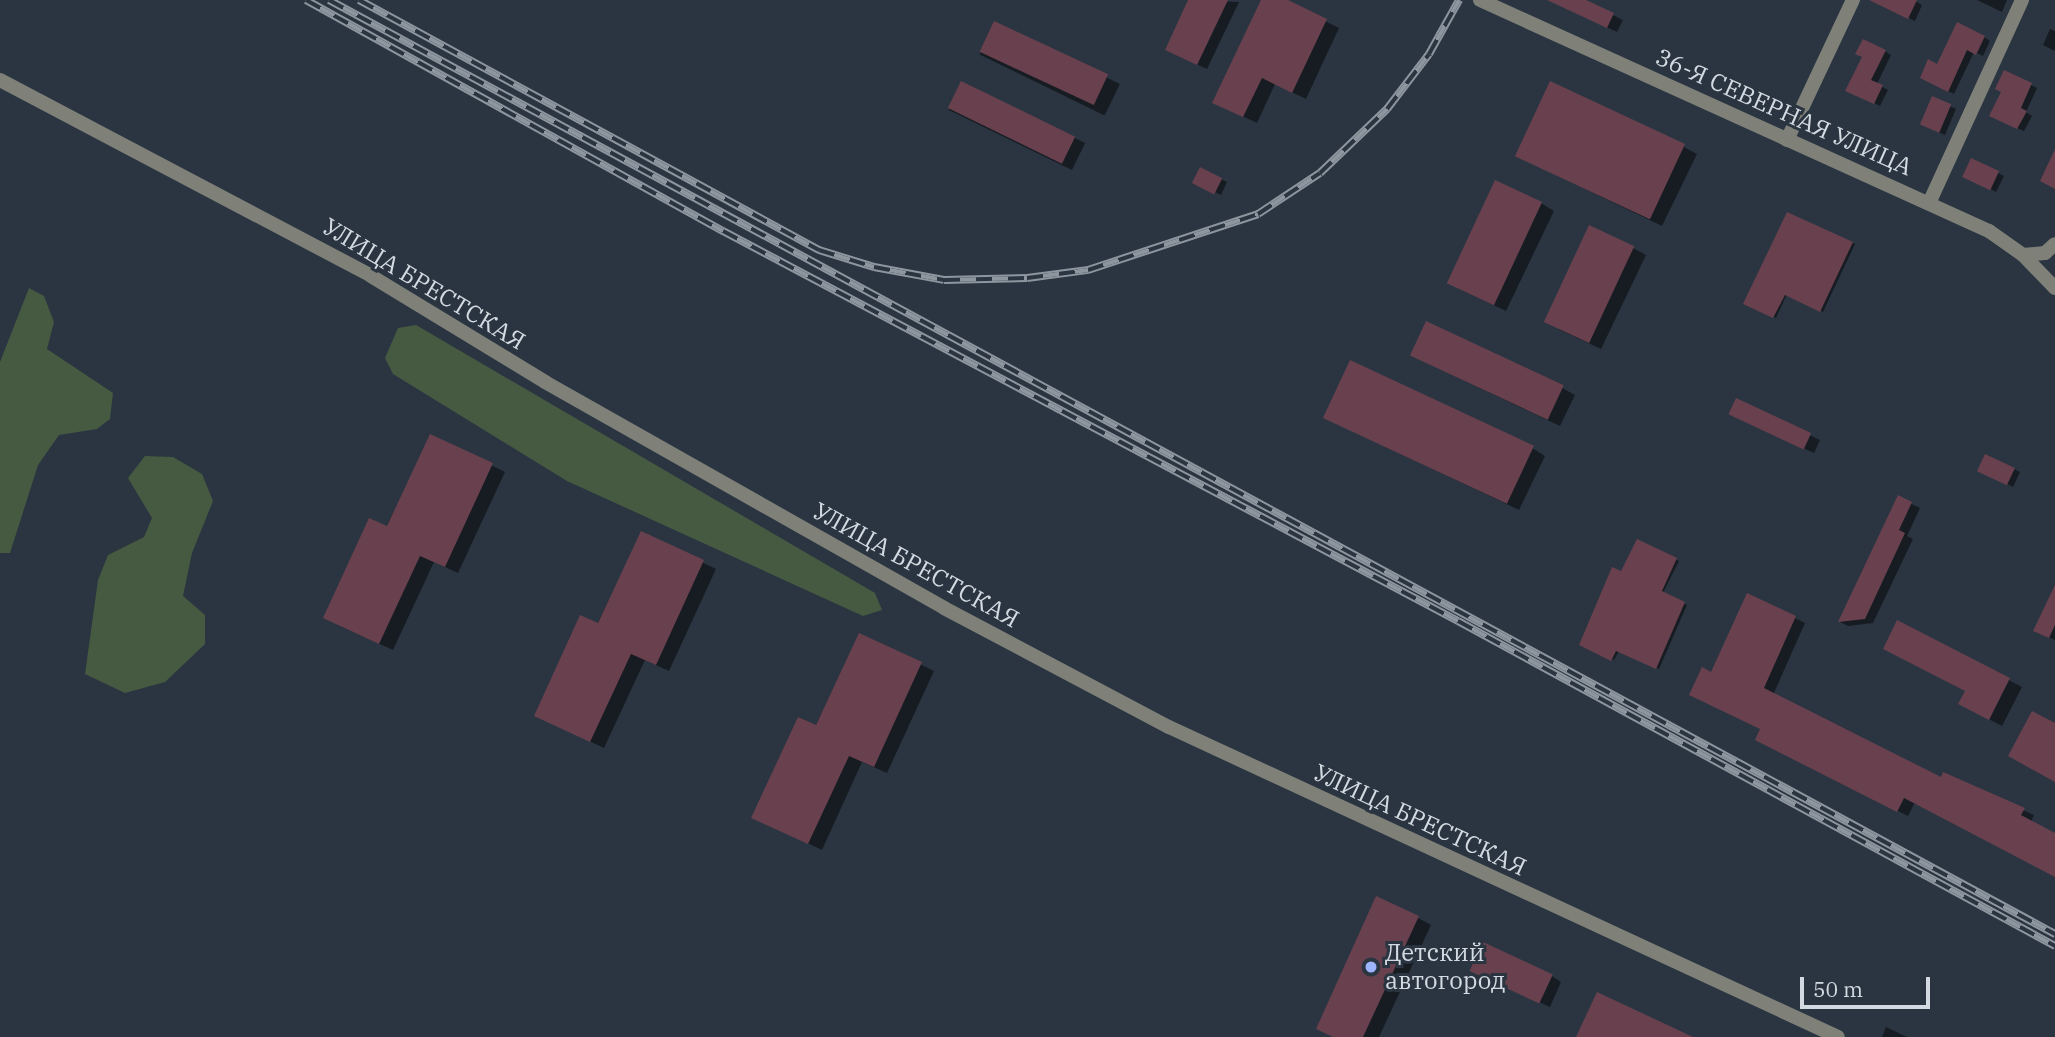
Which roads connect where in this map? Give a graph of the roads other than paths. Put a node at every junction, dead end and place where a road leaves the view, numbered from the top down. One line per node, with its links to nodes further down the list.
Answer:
1 (1480, 0): 5 (street, 36-Я СЕВЕРНАЯ УЛИЦА)
2 (1853, 0): 5 (street)
3 (2022, 0): 6 (street)
4 (0, 80): 10 (street, УЛИЦА БРЕСТСКАЯ)
5 (1787, 140): 6 (street, 36-Я СЕВЕРНАЯ УЛИЦА)
6 (1930, 201): 8 (street, 36-Я СЕВЕРНАЯ УЛИЦА)
7 (2055, 244): 8 (street)
8 (2024, 256): 9 (street, 36-Я СЕВЕРНАЯ УЛИЦА)
9 (2055, 288)
10 (1838, 1037)

